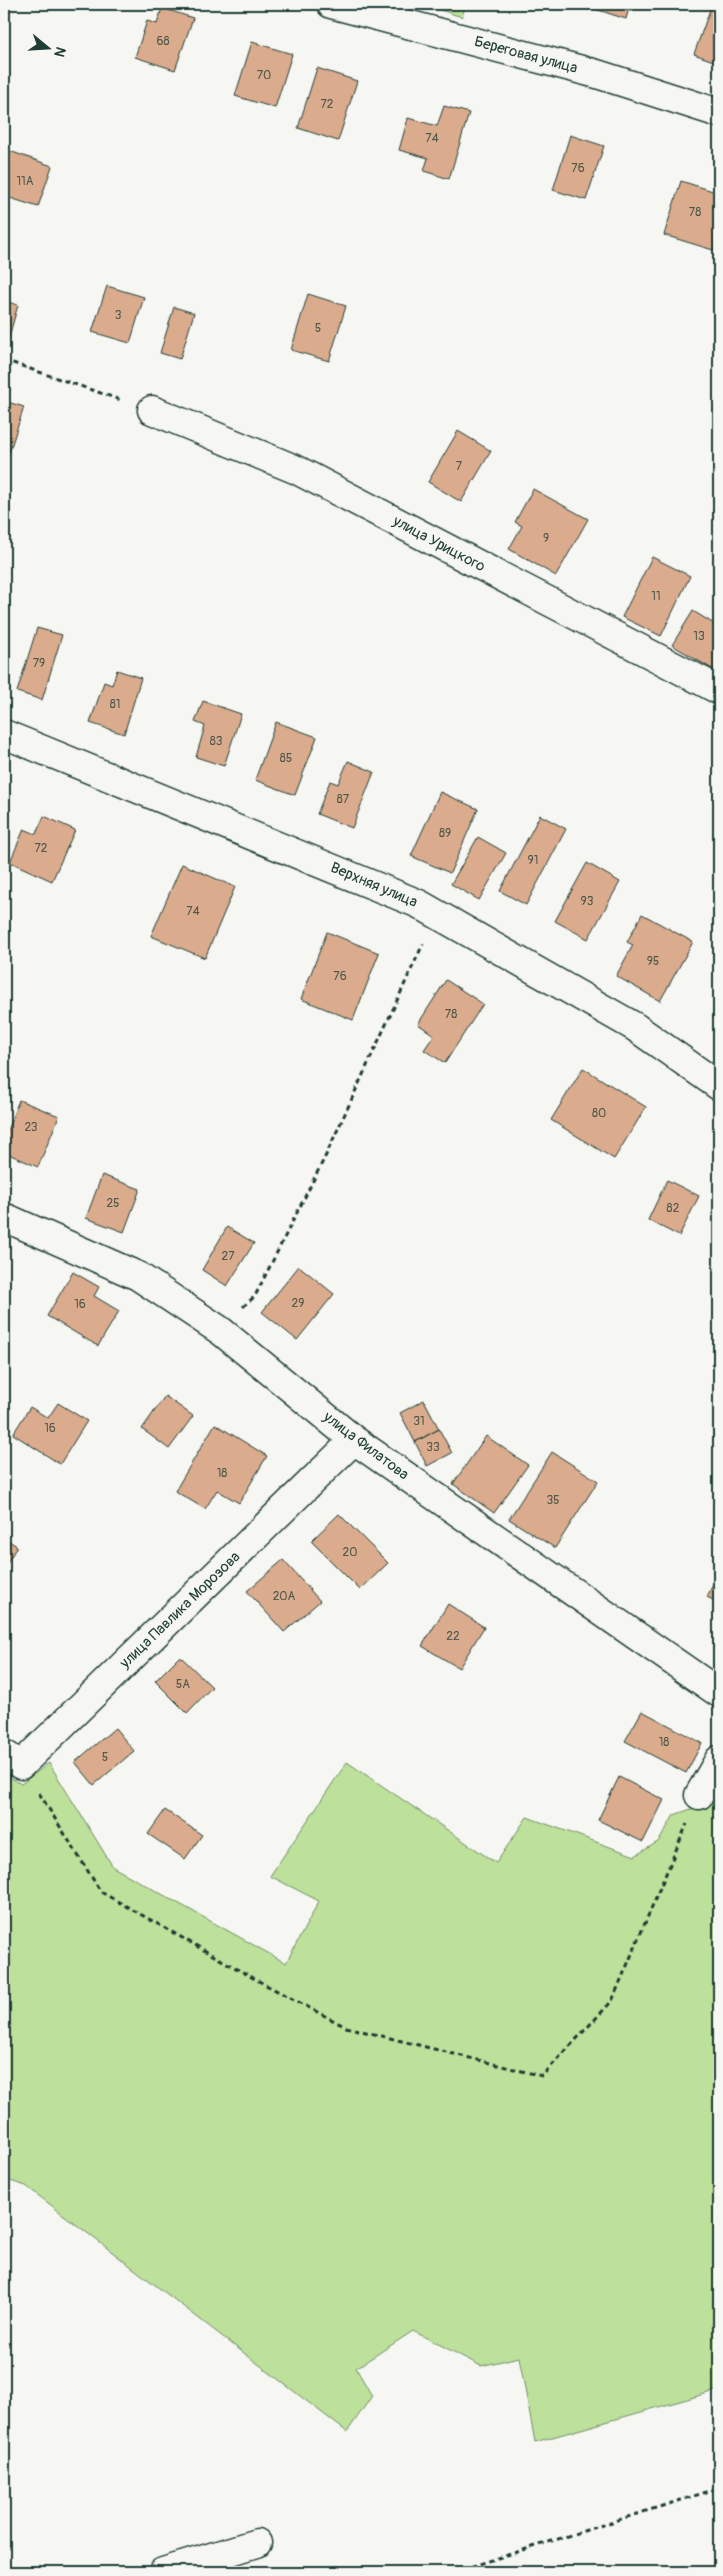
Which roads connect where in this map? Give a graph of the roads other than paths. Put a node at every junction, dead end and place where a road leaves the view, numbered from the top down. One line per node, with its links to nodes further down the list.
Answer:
1 (331, 4): 2 (street, Береговая улица)
2 (719, 112)
3 (152, 410): 4 (street, улица Урицкого)
4 (719, 690)
5 (4, 734): 6 (street, Верхняя улица)
6 (719, 1086)
7 (4, 1217): 8 (street, улица Филатова)
8 (354, 1440): 9 (street, улица Филатова); 10 (street, улица Павлика Морозова)
9 (719, 1693)
10 (12, 1759)
11 (719, 1760): 12 (street)
12 (699, 1795)
13 (257, 2543): 14 (street)
14 (163, 2572)

